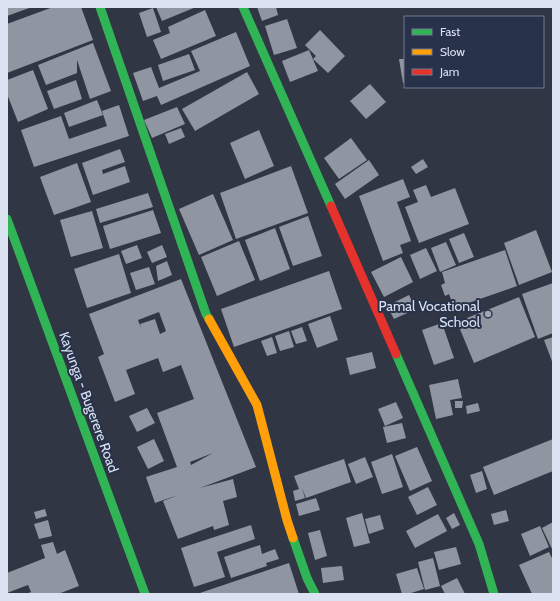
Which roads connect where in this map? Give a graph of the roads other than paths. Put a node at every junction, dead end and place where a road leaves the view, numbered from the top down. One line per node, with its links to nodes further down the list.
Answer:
1 (100, 7): 5 (street)
2 (243, 7): 6 (street)
3 (7, 219): 4 (street, Kayunga - Bugerere Road)
4 (145, 594)
5 (315, 594)
6 (494, 594)

